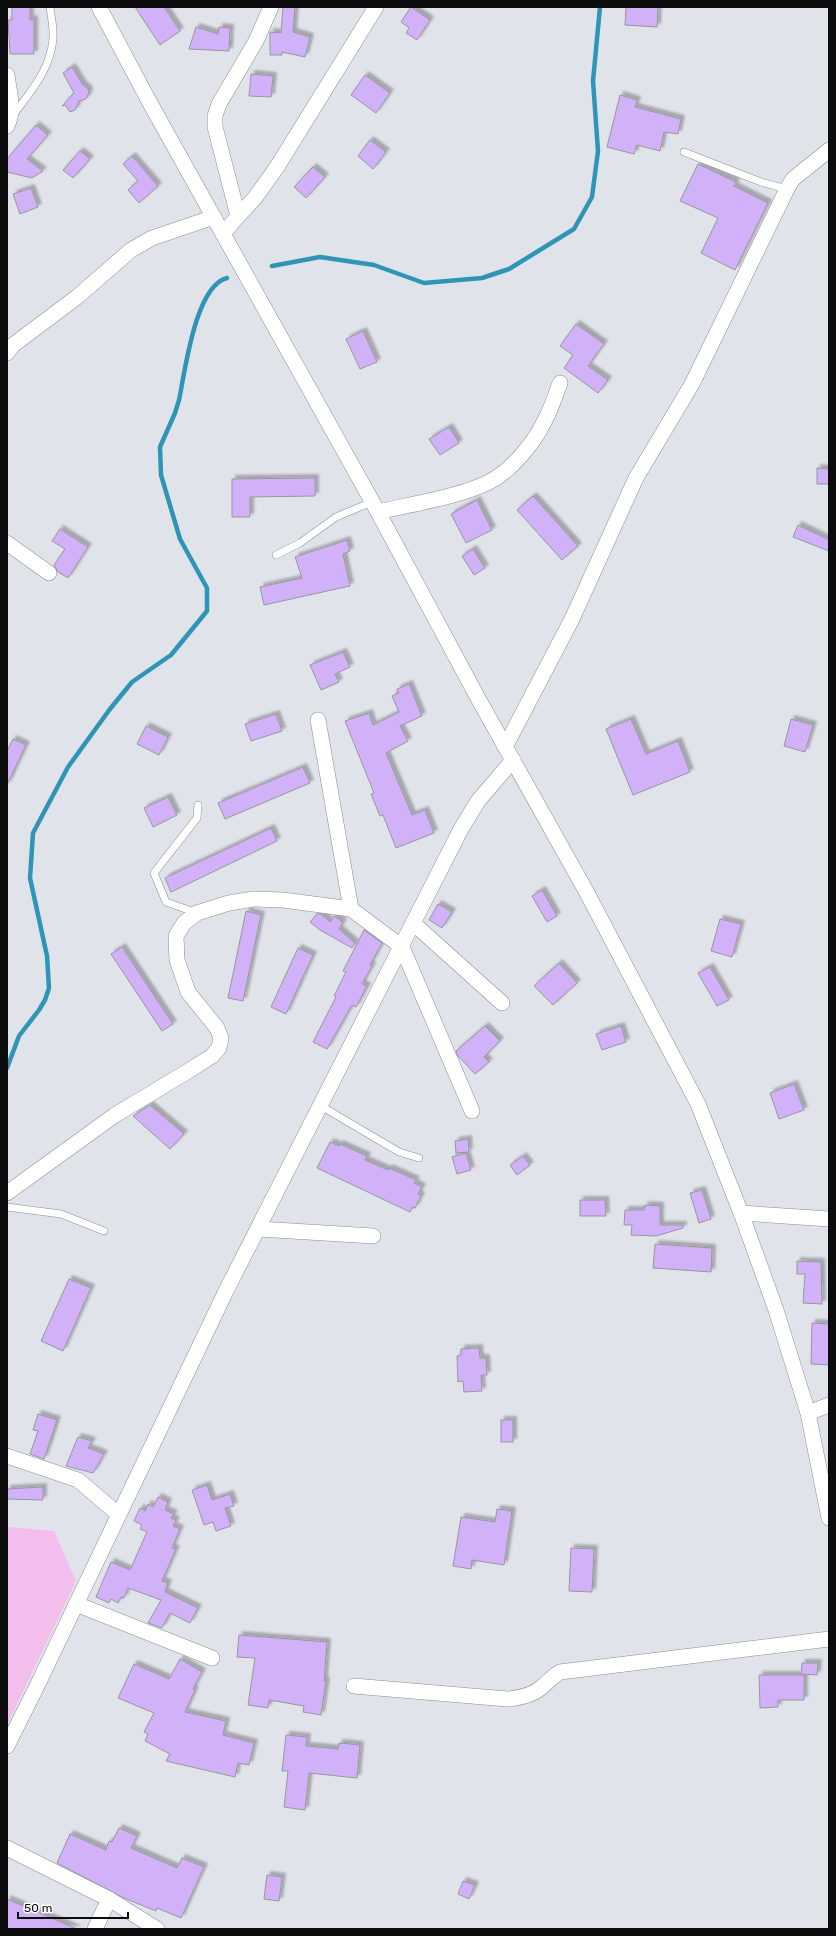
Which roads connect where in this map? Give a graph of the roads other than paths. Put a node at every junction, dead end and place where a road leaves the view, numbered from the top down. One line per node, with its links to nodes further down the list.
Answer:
1 (50, 7): 6 (lane)
2 (99, 7): 11 (street)
3 (271, 7): 10 (street)
4 (376, 7): 10 (street)
5 (7, 75): 6 (street)
6 (9, 122)
7 (829, 150): 9 (street)
8 (684, 152): 9 (lane)
9 (787, 189): 20 (street)
10 (238, 216): 12 (street)
11 (214, 217): 12 (street); 13 (street)
12 (223, 234): 15 (street)
13 (7, 353)
14 (560, 383): 15 (street)
15 (375, 507): 17 (lane); 20 (street)
16 (7, 543): 18 (street)
17 (276, 555)
18 (49, 573)
19 (318, 720): 23 (street)
20 (506, 746): 21 (street)
21 (513, 760): 25 (street); 33 (street)
22 (198, 805): 24 (lane)
23 (351, 909): 24 (street); 26 (street)
24 (197, 913): 31 (street)
25 (413, 923): 26 (street); 27 (street)
26 (402, 947): 28 (street); 29 (street)
27 (502, 1003)
28 (321, 1106): 30 (lane); 35 (street)
29 (472, 1111)
30 (419, 1158)
31 (7, 1193)
32 (7, 1206): 36 (lane)
33 (742, 1213): 34 (street); 39 (street)
34 (829, 1218)
35 (258, 1229): 37 (street); 41 (street)
36 (104, 1231)
37 (373, 1236)
38 (829, 1405): 39 (street)
39 (808, 1413): 42 (street)
40 (7, 1456): 41 (street)
41 (118, 1514): 43 (street)
42 (829, 1518)
43 (76, 1604): 45 (street); 47 (street)
44 (829, 1639): 46 (street)
45 (212, 1658)
46 (354, 1686)
47 (7, 1746)
48 (7, 1848): 49 (street)
49 (109, 1899): 50 (street); 51 (street)
50 (95, 1929)
51 (157, 1929)

